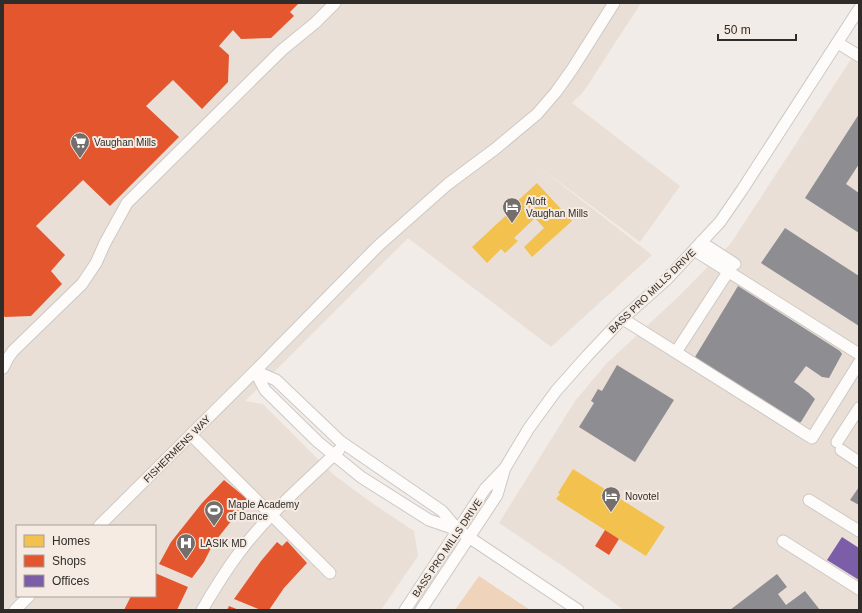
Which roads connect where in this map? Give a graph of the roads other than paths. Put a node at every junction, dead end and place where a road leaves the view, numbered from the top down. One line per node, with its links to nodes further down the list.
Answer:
1 (335, 3): 12 (street)
2 (614, 3): 13 (street, FISHERMENS WAY)
3 (859, 9): 4 (street, BASS PRO MILLS DRIVE)
4 (838, 43): 5 (street); 6 (street, BASS PRO MILLS DRIVE)
5 (859, 56)
6 (698, 246): 7 (street); 8 (street, BASS PRO MILLS DRIVE)
7 (732, 268): 9 (street); 10 (street)
8 (623, 319): 9 (street); 19 (street, BASS PRO MILLS DRIVE)
9 (676, 352): 11 (street)
10 (859, 354)
11 (859, 364)
12 (3, 368)
13 (255, 371): 15 (street, FISHERMENS WAY); 16 (street); 17 (street)
14 (859, 408): 18 (street)
15 (191, 435): 21 (street); 22 (street, FISHERMENS WAY)
16 (345, 444): 17 (street); 23 (street)
17 (334, 455): 21 (street); 23 (street)
18 (859, 462)
19 (505, 468): 23 (street, BASS PRO MILLS DRIVE); 25 (street, BASS PRO MILLS DRIVE)
20 (809, 500): 24 (street)
21 (272, 515): 27 (street); 31 (street)
22 (100, 525)
23 (458, 530): 25 (street); 32 (street, BASS PRO MILLS DRIVE)
24 (859, 531)
25 (470, 538): 33 (street, BASS PRO MILLS DRIVE); 34 (street)
26 (783, 541): 28 (street)
27 (330, 573)
28 (859, 589)
29 (28, 597): 30 (street)
30 (15, 610)
31 (202, 610)
32 (405, 610)
33 (421, 610)
34 (578, 610)

